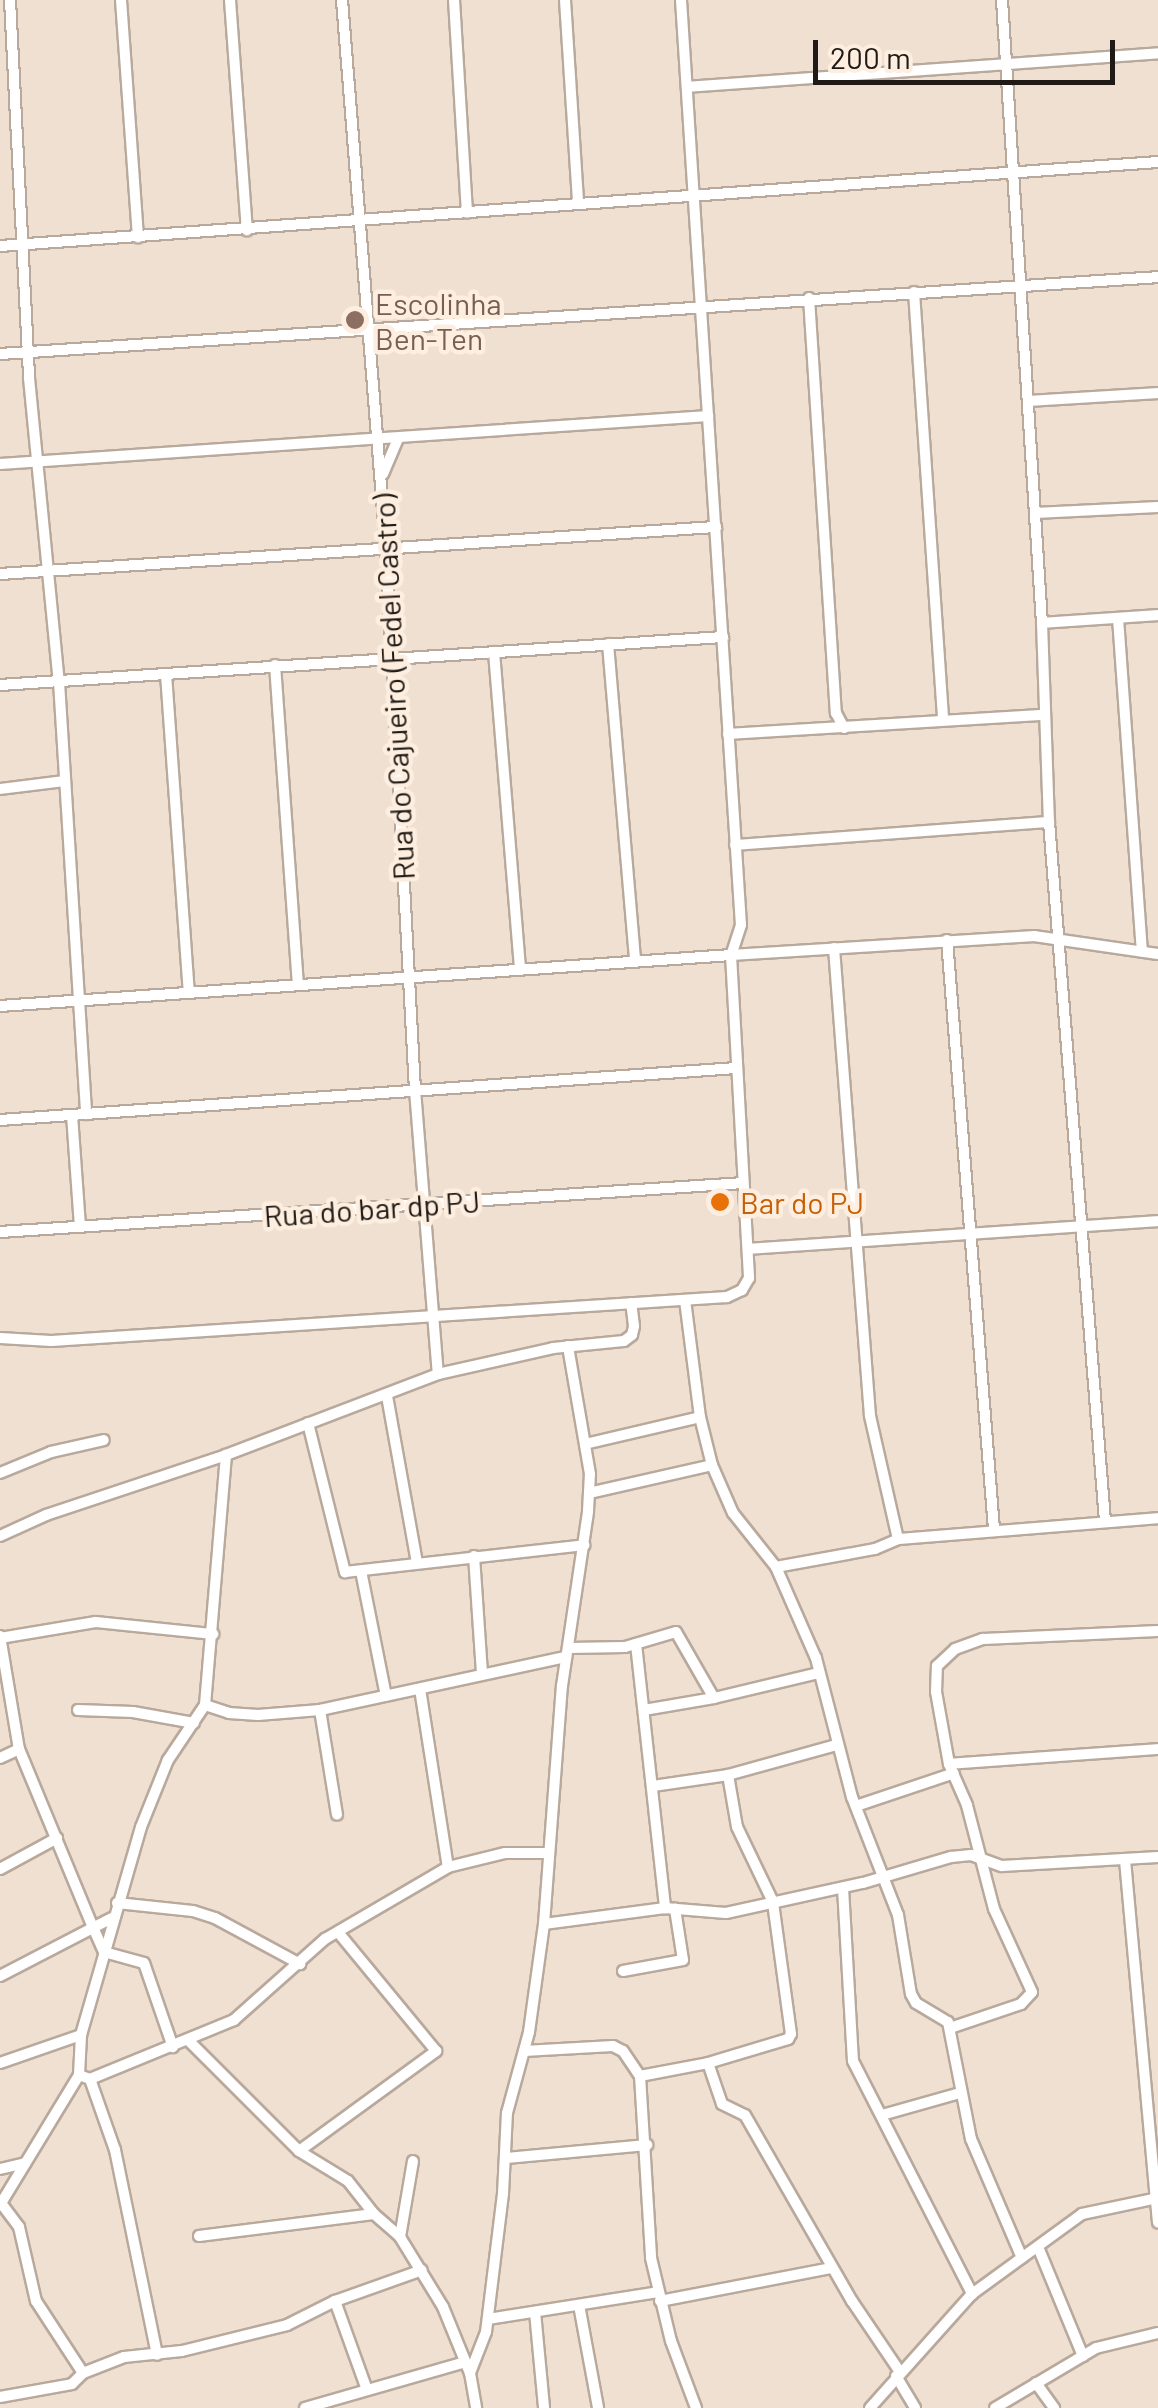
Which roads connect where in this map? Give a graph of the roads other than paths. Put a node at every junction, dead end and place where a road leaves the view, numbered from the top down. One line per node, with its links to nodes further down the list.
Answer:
1 (10, 0): 20 (street)
2 (121, 0): 19 (street)
3 (230, 0): 18 (street)
4 (342, 0): 17 (street, Rua do Cajueiro (Fedel Castro))
5 (454, 0): 16 (street)
6 (565, 0): 15 (street)
7 (681, 0): 11 (street)
8 (1002, 0): 10 (street)
9 (1158, 54): 10 (street)
10 (1006, 65): 11 (street); 13 (street)
11 (687, 86): 14 (street)
12 (1158, 162): 13 (street)
13 (1012, 170): 14 (street); 23 (street)
14 (694, 195): 15 (street); 26 (street)
15 (578, 203): 16 (street)
16 (467, 213): 17 (street)
17 (359, 222): 18 (street); 27 (street, Rua do Cajueiro (Fedel Castro))
18 (247, 230): 19 (street)
19 (138, 236): 20 (street)
20 (24, 245): 21 (street); 29 (street)
21 (0, 246)
22 (1158, 277): 23 (street)
23 (1020, 285): 24 (street); 33 (street)
24 (914, 292): 25 (street); 59 (street)
25 (810, 298): 26 (street); 57 (street)
26 (703, 304): 27 (street); 34 (street)
27 (368, 330): 28 (street); 36 (street, Rua do Cajueiro (Fedel Castro))
28 (43, 350): 29 (street); 31 (street)
29 (28, 352): 30 (street); 31 (street)
30 (0, 354)
31 (29, 378): 37 (street)
32 (1158, 393): 33 (street)
33 (1029, 401): 41 (street)
34 (708, 416): 35 (street); 42 (street)
35 (398, 438): 36 (street); 39 (street)
36 (377, 439): 37 (street); 39 (street, Rua do Cajueiro (Fedel Castro))
37 (38, 462): 38 (street); 44 (street)
38 (0, 464)
39 (380, 480): 43 (street, Rua do Cajueiro (Fedel Castro))
40 (1158, 506): 41 (street)
41 (1034, 513): 48 (street)
42 (716, 527): 43 (street); 49 (street)
43 (386, 548): 44 (street); 52 (street, Rua do Cajueiro (Fedel Castro))
44 (48, 571): 45 (street); 55 (street)
45 (0, 574)
46 (1158, 615): 47 (street)
47 (1118, 618): 48 (street); 70 (street)
48 (1042, 623): 58 (street)
49 (723, 637): 50 (street); 62 (street)
50 (608, 644): 51 (street); 73 (street)
51 (494, 652): 52 (street); 74 (street)
52 (392, 658): 53 (street); 75 (street, Rua do Cajueiro (Fedel Castro))
53 (275, 665): 54 (street); 76 (street)
54 (166, 674): 55 (street); 77 (street)
55 (58, 682): 56 (street); 63 (street)
56 (0, 685)
57 (836, 712): 60 (street); 61 (street)
58 (1043, 715): 59 (street); 65 (street)
59 (943, 720): 60 (street)
60 (844, 728): 61 (street)
61 (827, 730): 62 (street)
62 (728, 734): 66 (street)
63 (64, 780): 64 (street); 78 (street)
64 (0, 789)
65 (1049, 822): 66 (street); 68 (street)
66 (736, 845): 72 (street)
67 (946, 940): 68 (street); 69 (street); 91 (street)
68 (1060, 942): 70 (street); 89 (street)
69 (834, 948): 72 (street); 92 (street)
70 (1142, 952): 71 (street)
71 (1158, 954)
72 (731, 955): 73 (street); 80 (street)
73 (635, 962): 74 (street)
74 (520, 970): 75 (street)
75 (409, 976): 76 (street); 81 (street, Rua do Cajueiro (Fedel Castro))
76 (298, 984): 77 (street)
77 (189, 991): 78 (street)
78 (78, 1001): 79 (street); 82 (street)
79 (0, 1006)
80 (736, 1068): 81 (street); 85 (street)
81 (415, 1090): 82 (street); 86 (street, Rua do Cajueiro (Fedel Castro))
82 (86, 1114): 83 (street)
83 (72, 1115): 84 (street); 88 (street)
84 (0, 1120)
85 (743, 1183): 86 (street, Rua do bar dp PJ); 93 (street)
86 (424, 1206): 88 (street, Rua do bar dp PJ); 96 (street, Rua do Cajueiro (Fedel Castro))
87 (1158, 1221): 89 (street)
88 (80, 1226): 90 (street, Rua do bar dp PJ)
89 (1082, 1227): 91 (street); 110 (street)
90 (0, 1232)
91 (974, 1236): 92 (street); 111 (street)
92 (859, 1241): 93 (street); 113 (street)
93 (748, 1249): 94 (street)
94 (685, 1300): 95 (street); 101 (street)
95 (631, 1303): 96 (street); 98 (street)
96 (432, 1317): 97 (street); 99 (street, Rua do Cajueiro (Fedel Castro))
97 (0, 1338)
98 (568, 1346): 99 (street); 104 (street)
99 (438, 1374): 100 (street)
100 (387, 1396): 102 (street); 116 (street)
101 (700, 1417): 104 (street); 106 (street)
102 (308, 1423): 105 (street); 118 (street)
103 (104, 1440): 107 (street)
104 (585, 1444): 108 (street)
105 (226, 1455): 112 (street); 120 (street)
106 (712, 1465): 108 (street); 117 (street)
107 (0, 1473)
108 (589, 1493): 114 (street)
109 (1158, 1518): 110 (street)
110 (1104, 1521): 111 (street)
111 (994, 1529): 113 (street)
112 (0, 1536)
113 (898, 1540): 117 (street)
114 (584, 1545): 115 (street); 124 (street)
115 (474, 1556): 116 (street); 126 (street)
116 (417, 1563): 118 (street)
117 (776, 1567): 125 (street)
118 (361, 1571): 128 (street)
119 (1158, 1631): 139 (street)
120 (213, 1634): 121 (street); 130 (street)
121 (0, 1637): 123 (street)
122 (636, 1644): 124 (street); 129 (street); 133 (street)
123 (1, 1651): 136 (street)
124 (567, 1653): 126 (street); 145 (street)
125 (819, 1673): 129 (street); 135 (street)
126 (482, 1674): 127 (street)
127 (420, 1690): 128 (street); 149 (street)
128 (386, 1696): 132 (street)
129 (714, 1698): 133 (street)
130 (205, 1705): 132 (street); 134 (street)
131 (78, 1710): 134 (street)
132 (320, 1710): 143 (street)
133 (644, 1710): 141 (street)
134 (194, 1724): 154 (street)
135 (836, 1744): 140 (street); 142 (street)
136 (19, 1748): 138 (street); 144 (street)
137 (1158, 1749): 139 (street)
138 (0, 1758)
139 (952, 1769): 142 (street); 147 (street)
140 (728, 1775): 141 (street); 153 (street)
141 (652, 1786): 155 (street)
142 (856, 1806): 151 (street)
143 (338, 1815)
144 (58, 1838): 150 (street); 158 (street)
145 (548, 1854): 149 (street); 157 (street)
146 (1158, 1857): 148 (street)
147 (981, 1858): 148 (street); 151 (street); 164 (street)
148 (1125, 1860): 181 (street)
149 (448, 1867): 159 (street)
150 (0, 1868)
151 (884, 1876): 152 (street); 164 (street)
152 (843, 1888): 153 (street); 174 (street)
153 (773, 1902): 155 (street); 169 (street)
154 (117, 1903): 156 (street); 161 (street)
155 (670, 1908): 157 (street); 162 (street)
156 (112, 1918): 158 (street); 160 (street)
157 (544, 1924): 168 (street)
158 (92, 1925): 160 (street); 163 (street)
159 (338, 1932): 161 (street); 176 (street)
160 (104, 1952): 165 (street); 167 (street)
161 (300, 1964): 166 (street)
162 (623, 1971)
163 (0, 1976)
164 (950, 2028): 173 (street)
165 (81, 2035): 170 (street); 172 (street)
166 (189, 2041): 167 (street); 176 (street)
167 (173, 2048): 172 (street)
168 (524, 2051): 171 (street); 177 (street)
169 (708, 2063): 171 (street); 189 (street)
170 (0, 2064)
171 (640, 2076): 175 (street)
172 (84, 2077): 179 (street); 198 (street)
173 (960, 2092): 174 (street); 188 (street)
174 (882, 2115): 191 (street)
175 (647, 2145): 177 (street); 192 (street)
176 (300, 2152): 183 (street)
177 (506, 2158): 196 (street)
178 (413, 2161): 186 (street)
179 (25, 2163): 180 (street); 182 (street)
180 (0, 2169)
181 (1157, 2198): 184 (street); 187 (street)
182 (1, 2204): 201 (street)
183 (374, 2214): 185 (street); 186 (street)
184 (1158, 2222)
185 (199, 2236)
186 (400, 2237): 190 (street)
187 (1038, 2248): 188 (street); 199 (street)
188 (1022, 2258): 191 (street)
189 (832, 2268): 192 (street); 202 (street)
190 (422, 2270): 193 (street); 200 (street)
191 (972, 2294): 202 (street)
192 (659, 2296): 194 (street); 210 (street)
193 (335, 2301): 198 (street); 204 (street)
194 (579, 2306): 195 (street); 209 (street)
195 (535, 2312): 196 (street); 208 (street)
196 (488, 2319): 200 (street)
197 (1158, 2333): 199 (street)
198 (157, 2354): 201 (street)
199 (1083, 2356): 203 (street)
200 (468, 2367): 204 (street); 207 (street)
201 (82, 2374): 205 (street)
202 (898, 2374): 211 (street); 212 (street)
203 (1036, 2383): 213 (street); 214 (street)
204 (366, 2387): 206 (street)
205 (0, 2397)
206 (305, 2408)
207 (476, 2408)
208 (544, 2408)
209 (598, 2408)
210 (696, 2408)
211 (870, 2408)
212 (915, 2408)
213 (995, 2408)
214 (1054, 2408)

